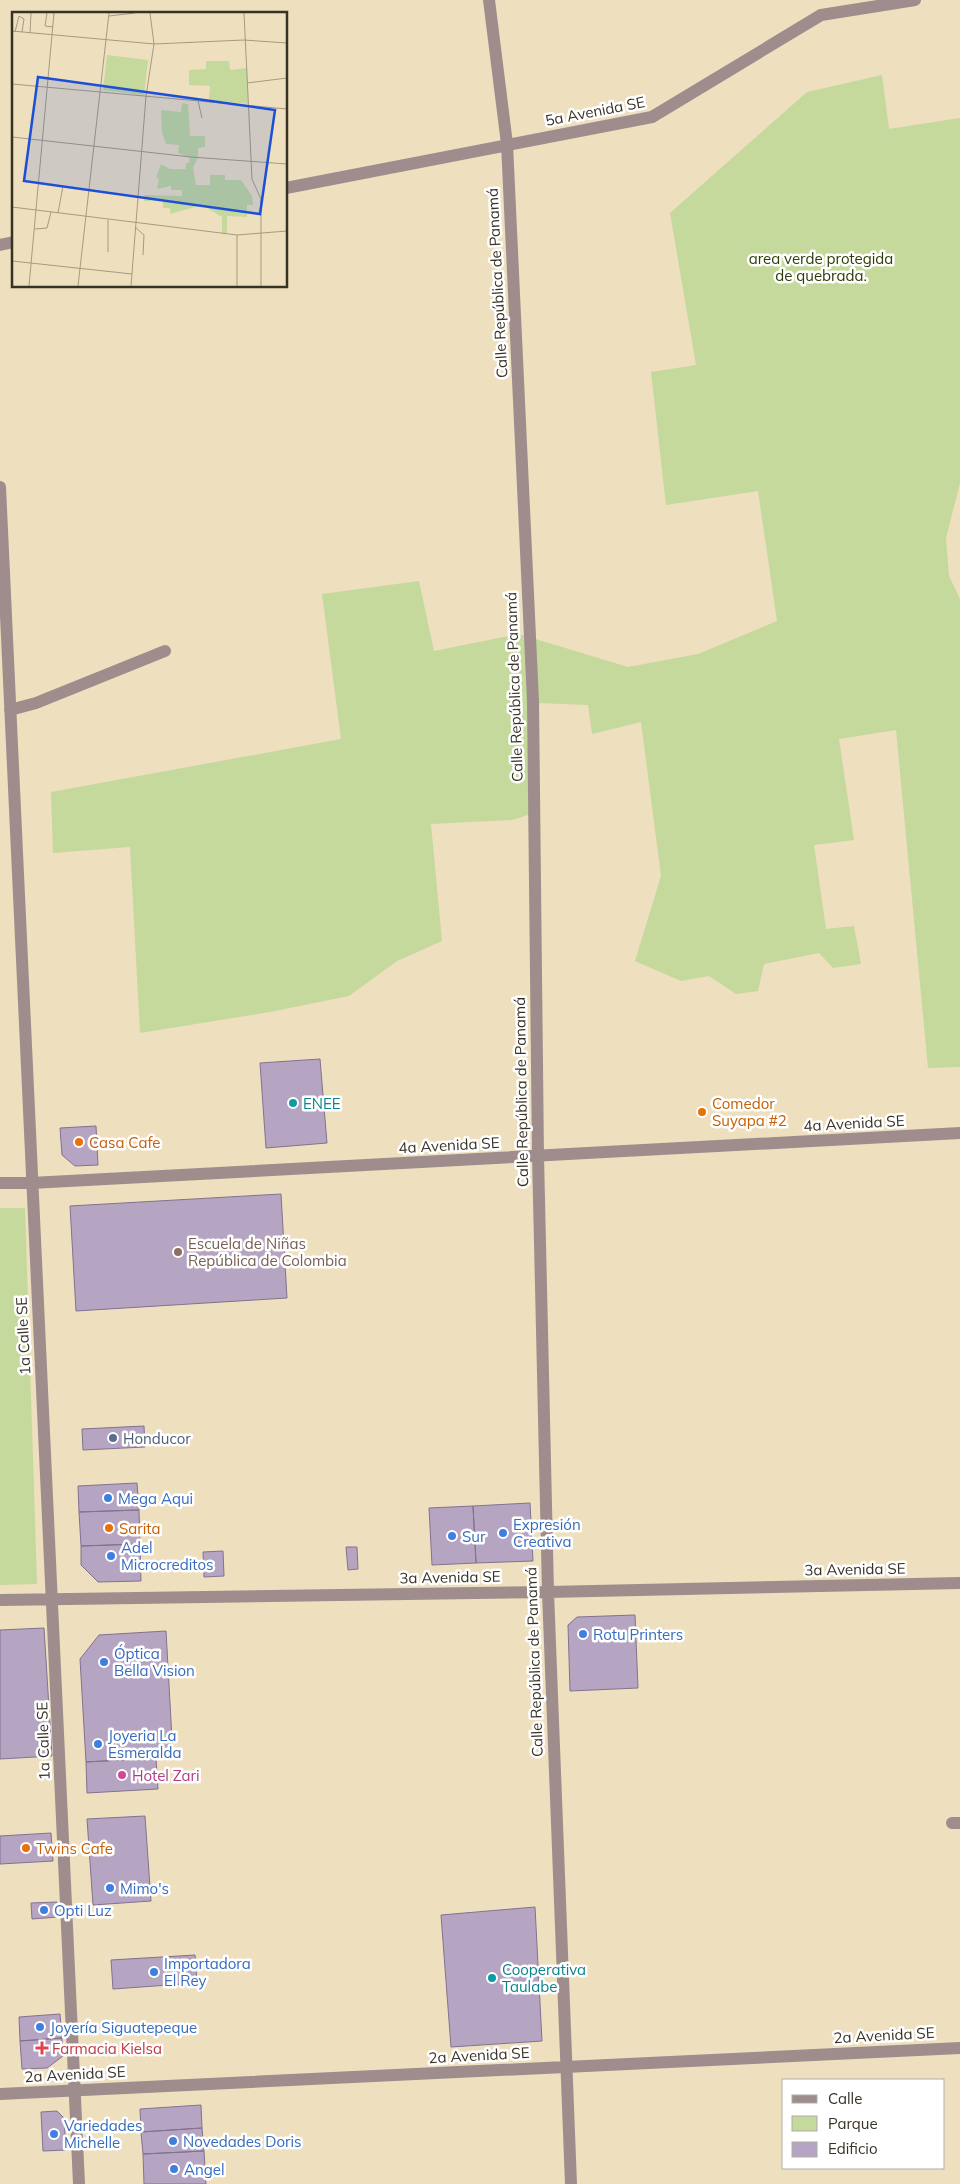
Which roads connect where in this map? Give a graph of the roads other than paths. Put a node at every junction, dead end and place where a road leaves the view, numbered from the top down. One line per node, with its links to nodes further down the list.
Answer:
1 (489, 0): 3 (street, Calle República de Panamá)
2 (915, 0): 3 (street, 5a Avenida SE)
3 (507, 144): 4 (street, 5a Avenida SE); 9 (street, Calle República de Panamá)
4 (288, 188)
5 (0, 487): 7 (street, 1a Calle SE)
6 (165, 651): 7 (street)
7 (10, 710): 11 (street, 1a Calle SE)
8 (960, 1133): 9 (street, 4a Avenida SE)
9 (538, 1156): 11 (street, 4a Avenida SE); 13 (street, Calle República de Panamá)
10 (0, 1183): 11 (street, 4a Avenida SE)
11 (31, 1183): 14 (street, 1a Calle SE)
12 (960, 1583): 13 (street, 3a Avenida SE)
13 (548, 1592): 14 (street, 3a Avenida SE); 17 (street, Calle República de Panamá)
14 (53, 1599): 15 (street, 3a Avenida SE); 18 (street, 1a Calle SE)
15 (0, 1600)
16 (960, 2048): 17 (street, 2a Avenida SE)
17 (566, 2068): 18 (street, 2a Avenida SE); 21 (street, Calle República de Panamá)
18 (74, 2091): 19 (street, 2a Avenida SE); 20 (street, 1a Calle SE)
19 (0, 2094)
20 (79, 2184)
21 (571, 2184)

